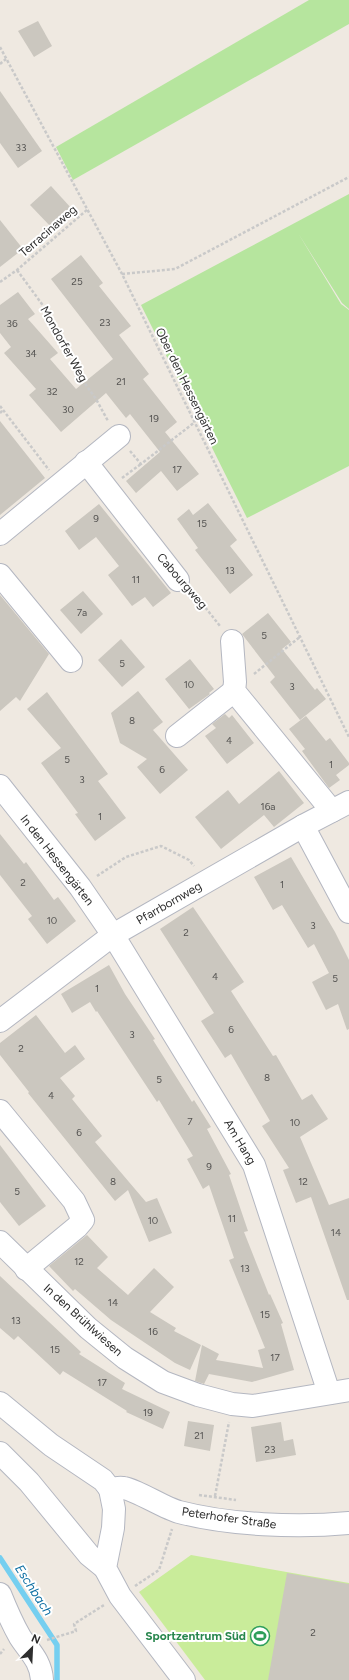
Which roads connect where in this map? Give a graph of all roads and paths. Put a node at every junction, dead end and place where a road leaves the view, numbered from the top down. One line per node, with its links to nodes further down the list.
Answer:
1 (0, 47): 2 (path, Ober den Hessengärten)
2 (6, 59): 3 (path); 5 (path, Ober den Hessengärten)
3 (0, 64)
4 (349, 177): 7 (path)
5 (88, 209): 6 (path, Terracinaweg); 7 (path, Ober den Hessengärten)
6 (17, 270): 8 (path, Terracinaweg); 13 (path, Mondorfer Weg)
7 (122, 274): 12 (path, Ober den Hessengärten)
8 (0, 282)
9 (0, 406): 10 (path)
10 (3, 410): 11 (path); 15 (path)
11 (0, 413)
12 (195, 422): 13 (path, Mondorfer Weg); 19 (path, Ober den Hessengärten)
13 (119, 436): 14 (street)
14 (86, 462): 15 (street); 18 (street, Cabourgweg)
15 (60, 484): 16 (street)
16 (0, 534)
17 (0, 575): 21 (street)
18 (178, 580): 20 (path, Cabourgweg)
19 (301, 636): 22 (path); 24 (path, Ober den Hessengärten)
20 (232, 641): 22 (street)
21 (71, 661)
22 (235, 686): 23 (street); 26 (street)
23 (177, 736)
24 (349, 738)
25 (0, 786): 29 (street, In den Hessengärten)
26 (340, 806): 27 (street, Pfarrbornweg)
27 (303, 826): 28 (street, Pfarrbornweg); 30 (street)
28 (209, 881): 29 (path); 31 (street, Pfarrbornweg)
29 (80, 887): 31 (street, In den Hessengärten)
30 (349, 912)
31 (113, 935): 32 (street, Pfarrbornweg); 36 (street, Am Hang)
32 (0, 1021)
33 (0, 1111): 35 (street)
34 (0, 1242): 35 (street, In den Brühlwiesen)
35 (26, 1269): 38 (street, In den Brühlwiesen)
36 (339, 1392): 38 (street, In den Brühlwiesen)
37 (0, 1403): 40 (street)
38 (232, 1404): 41 (path)
39 (0, 1453): 44 (street)
40 (110, 1489): 42 (street, Peterhofer Straße); 44 (street)
41 (200, 1495)
42 (178, 1512): 43 (street, Peterhofer Straße); 46 (path)
43 (349, 1524)
44 (105, 1568): 46 (street)
45 (0, 1594): 48 (street)
46 (114, 1599): 47 (path); 49 (street)
47 (45, 1641)
48 (42, 1680)
49 (184, 1680)

